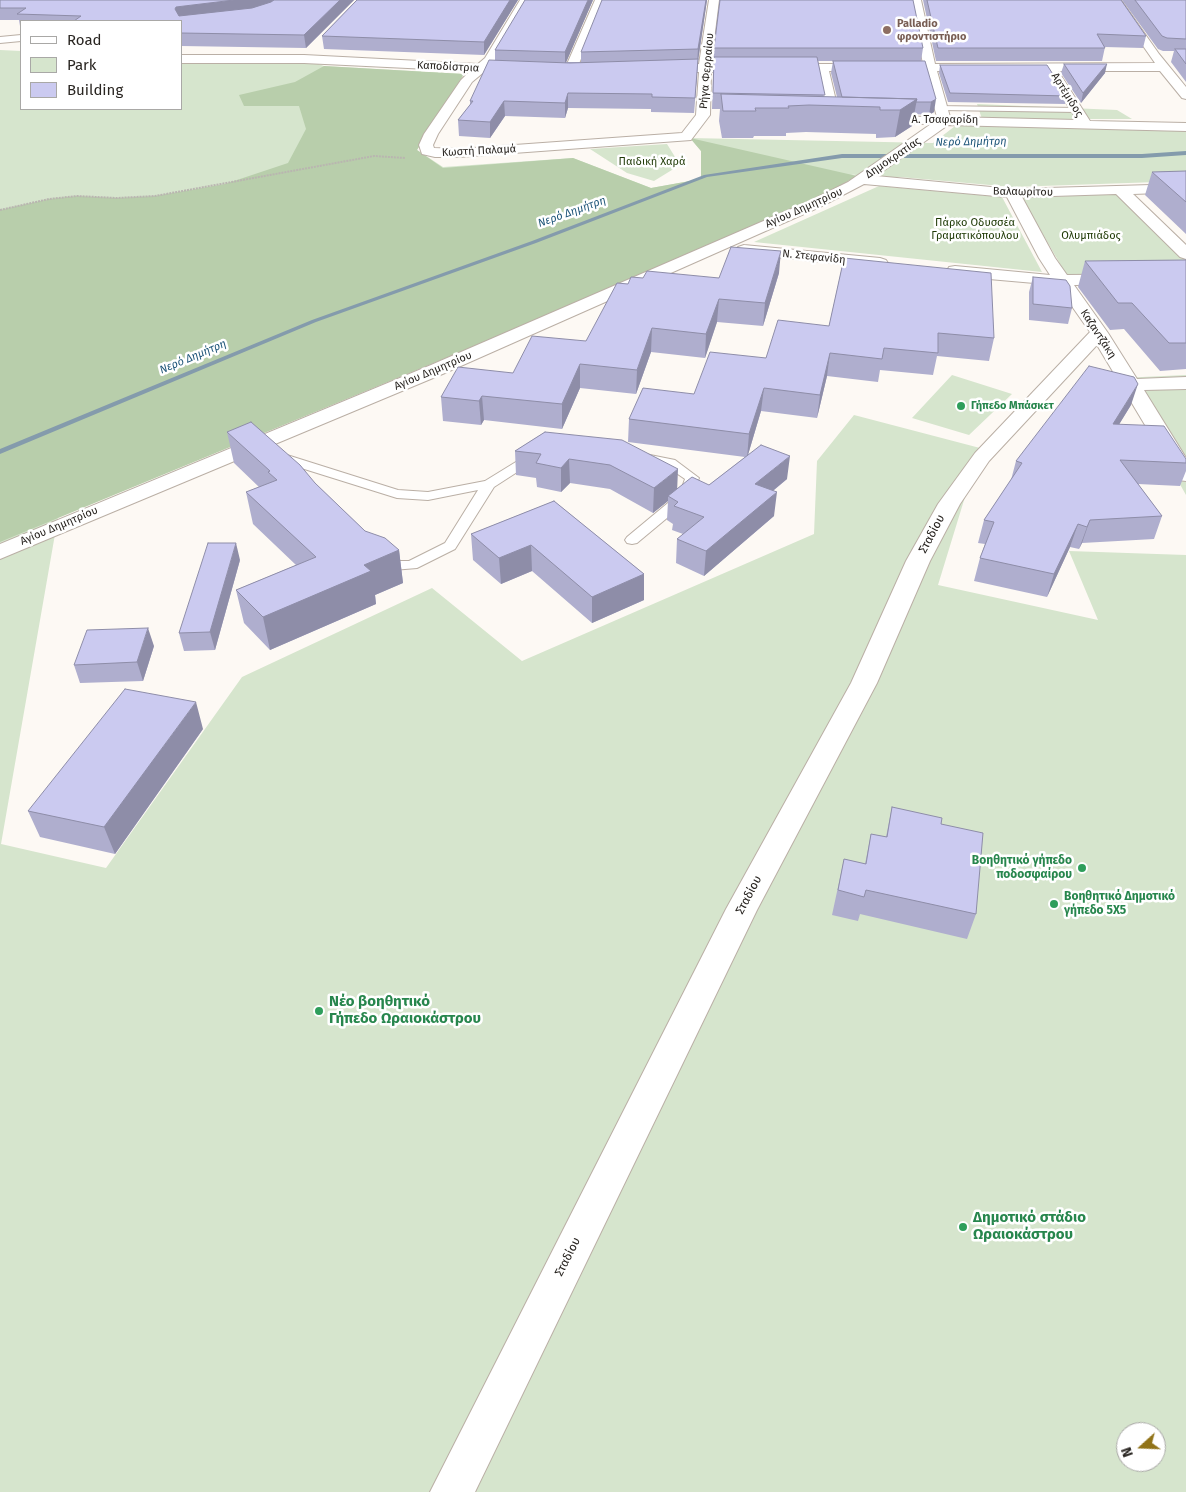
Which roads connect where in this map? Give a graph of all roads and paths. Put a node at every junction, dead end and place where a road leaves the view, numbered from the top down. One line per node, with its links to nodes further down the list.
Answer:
1 (525, 0): 16 (street, Κωστή Παλαμά)
2 (600, 0): 19 (street)
3 (714, 0): 14 (street, Ρήγα Φερραίου)
4 (916, 0): 12 (street)
5 (1116, 0): 11 (street)
6 (20, 38): 7 (street)
7 (0, 40)
8 (314, 50): 10 (street)
9 (182, 58): 10 (street, Καποδίστρια)
10 (304, 59): 16 (street, Καποδίστρια)
11 (1167, 62): 13 (street); 20 (street)
12 (929, 66): 13 (street); 15 (street); 22 (street)
13 (1049, 66): 21 (street, Αρτέμιδος)
14 (705, 67): 15 (street); 17 (street); 27 (street, Ρήγα Φερραίου)
15 (822, 67): 23 (street)
16 (480, 69): 18 (street, Καποδίστρια); 28 (street, Κωστή Παλαμά)
17 (648, 69)
18 (532, 70)
19 (584, 71)
20 (1186, 95)
21 (1077, 110): 22 (lane); 25 (street, Αρτέμιδος)
22 (943, 114): 24 (street, Α. Τσαφαρίδη); 25 (street, Α. Τσαφαρίδη); 29 (street, Δημοκρατίας)
23 (833, 118)
24 (862, 119)
25 (1085, 123): 26 (street, Α. Τσαφαρίδη)
26 (1186, 127)
27 (686, 137): 28 (street, Κωστή Παλαμά)
28 (430, 153): 33 (path)
29 (861, 179): 32 (street, Βαλαωρίτου); 34 (street, Αγίου Δημητρίου)
30 (1186, 188): 31 (street, Βαλαωρίτου)
31 (1120, 190): 32 (street, Βαλαωρίτου); 35 (street)
32 (1012, 193): 39 (street, Καζαντζάκη)
33 (0, 210)
34 (715, 247): 36 (street, Ν. Στεφανίδη); 43 (street, Αγίου Δημητρίου)
35 (1186, 254)
36 (895, 265)
37 (944, 270): 39 (street)
38 (1186, 279): 39 (street)
39 (1062, 281): 40 (street, Καζαντζάκη)
40 (1099, 333): 42 (street, Καζαντζάκη); 53 (street, Σταδίου)
41 (1186, 383): 42 (street)
42 (1131, 385): 47 (street, Καζαντζάκη)
43 (262, 441): 46 (lane); 51 (street, Αγίου Δημητρίου)
44 (553, 446): 49 (lane)
45 (626, 454): 50 (lane)
46 (287, 459): 48 (lane); 49 (lane)
47 (1186, 475)
48 (304, 482)
49 (489, 484): 52 (lane)
50 (632, 540)
51 (0, 552)
52 (369, 552)
53 (452, 1492)

